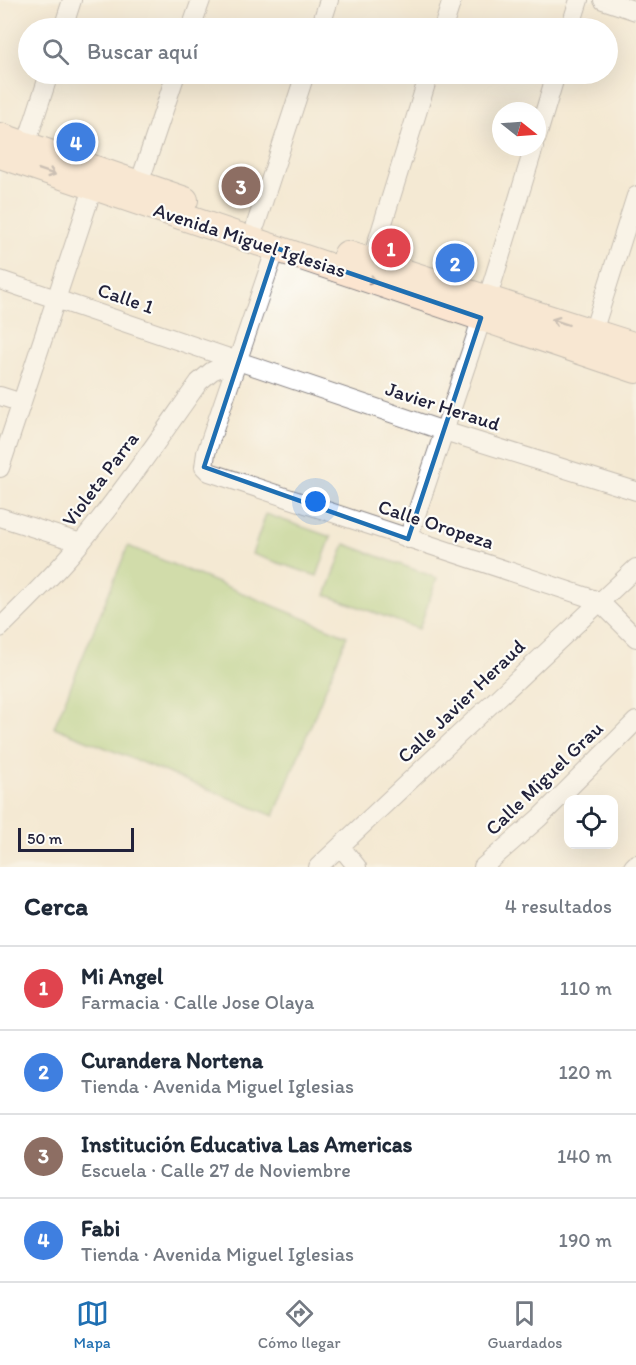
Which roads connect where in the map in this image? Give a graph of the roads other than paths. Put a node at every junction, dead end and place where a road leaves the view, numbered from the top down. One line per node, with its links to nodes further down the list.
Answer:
1 (72, 0): 8 (street)
2 (201, 0): 9 (street)
3 (329, 0): 10 (street)
4 (452, 0): 11 (street)
5 (579, 0): 12 (street)
6 (603, 0): 7 (street)
7 (636, 10)
8 (66, 18)
9 (195, 18)
10 (323, 18)
11 (446, 18)
12 (573, 18)
13 (46, 84): 20 (street)
14 (173, 84): 23 (street)
15 (302, 84): 26 (street)
16 (426, 84): 28 (street)
17 (553, 84): 18 (street)
18 (546, 107)
19 (0, 136): 20 (main road, Avenida Miguel Iglesias)
20 (26, 145): 23 (main road, Avenida Miguel Iglesias)
21 (0, 155): 24 (main road, Avenida Miguel Iglesias, one-way to 24)
22 (531, 156): 31 (street)
23 (139, 184): 26 (main road, Avenida Miguel Iglesias)
24 (93, 188): 27 (main road, Avenida Miguel Iglesias); 30 (street)
25 (636, 196): 32 (street)
26 (256, 224): 28 (main road, Avenida Miguel Iglesias)
27 (276, 248): 31 (main road, Avenida Miguel Iglesias, one-way to 31); 34 (street)
28 (371, 262): 31 (main road, Avenida Miguel Iglesias)
29 (0, 280): 30 (street, Calle 1)
30 (57, 298): 34 (street, Calle 1); 37 (street)
31 (484, 308): 32 (main road, Avenida Miguel Iglesias, one-way to 31); 35 (main road, Avenida Miguel Iglesias); 38 (street)
32 (592, 332): 33 (main road, Avenida Miguel Iglesias)
33 (636, 346)
34 (237, 361): 38 (street, Javier Heraud); 42 (street, Calle Oropeza); 43 (street, Violeta Parra)
35 (636, 370)
36 (0, 396): 37 (street)
37 (22, 404): 39 (street)
38 (444, 431): 40 (street, Javier Heraud); 42 (street)
39 (0, 468)
40 (636, 491)
41 (0, 517): 43 (street)
42 (408, 539): 45 (street, Calle Oropeza)
43 (81, 543): 46 (street, Violeta Parra)
44 (636, 568): 45 (street, Calle Javier Heraud)
45 (599, 601): 47 (street, Calle Oropeza); 49 (street, Calle Javier Heraud)
46 (0, 628)
47 (636, 638)
48 (636, 721): 53 (street, Calle Miguel Grau)
49 (341, 847): 51 (street, Calle Javier Heraud); 52 (street)
50 (636, 864): 54 (street)
51 (318, 867)
52 (357, 867)
53 (483, 867)
54 (633, 867)

